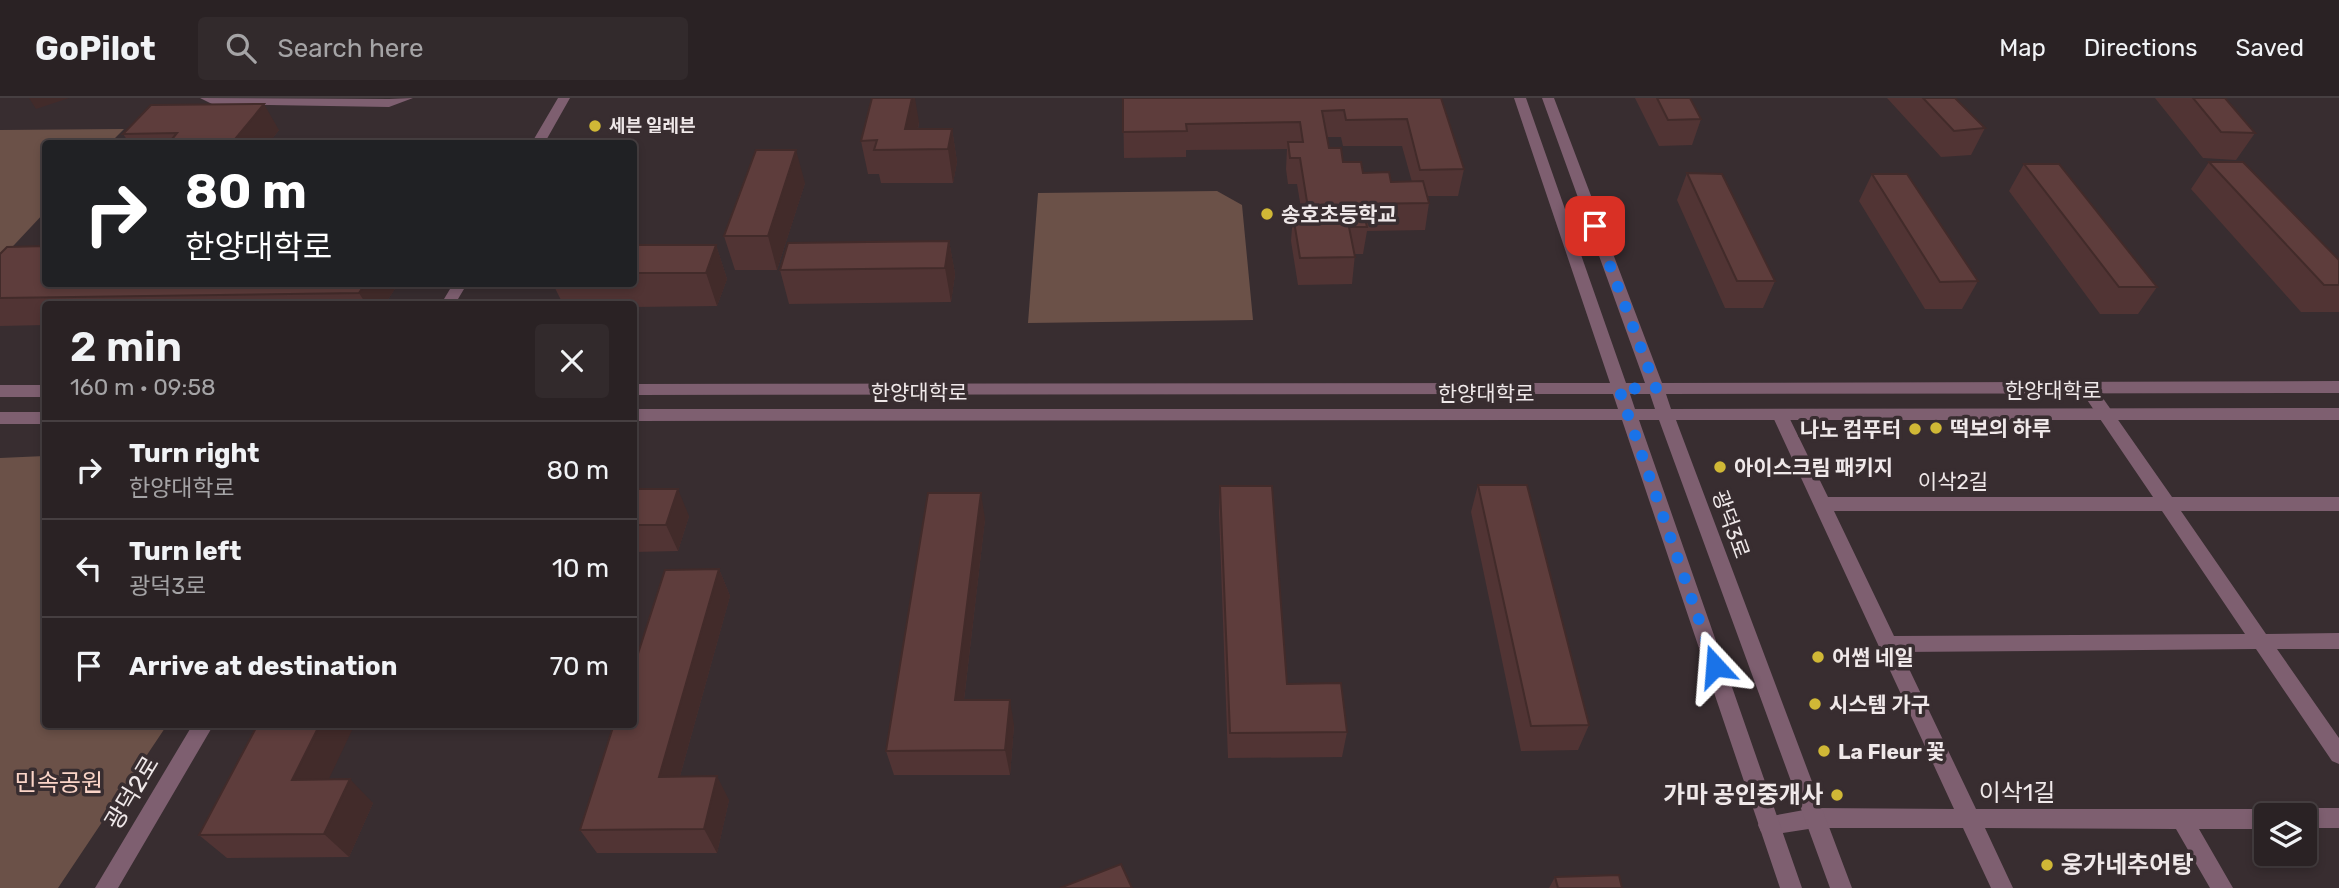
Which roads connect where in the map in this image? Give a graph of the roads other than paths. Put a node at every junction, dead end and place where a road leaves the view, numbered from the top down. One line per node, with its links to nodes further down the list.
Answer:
1 (206, 98): 2 (street)
2 (407, 98)
3 (564, 98): 6 (street)
4 (1520, 98): 10 (street)
5 (1548, 98): 8 (street, 광덕3로)
6 (539, 140)
7 (2339, 387): 9 (street, 한양대학로)
8 (1656, 388): 9 (street, 한양대학로); 10 (street, 한양대학로); 19 (street, 광덕3로)
9 (2087, 388): 14 (street)
10 (1619, 389): 11 (street, 한양대학로); 18 (street)
11 (637, 390)
12 (0, 391): 13 (street)
13 (42, 391)
14 (2105, 413): 15 (street, 한양대학로); 17 (street, 한양대학로); 23 (street)
15 (2339, 414)
16 (637, 415): 18 (street, 한양대학로)
17 (1780, 415): 19 (street, 한양대학로); 22 (street)
18 (1629, 416): 19 (street, 한양대학로); 36 (street)
19 (1666, 416): 30 (street, 광덕3로)
20 (0, 418): 21 (street)
21 (42, 418)
22 (1822, 504): 23 (street, 이삭2길); 27 (street)
23 (2167, 504): 24 (street, 이삭2길); 26 (street)
24 (2339, 504)
25 (2339, 641): 26 (street)
26 (2261, 642): 27 (street); 29 (street)
27 (1888, 644): 35 (street)
28 (202, 728): 37 (street, 광덕2로)
29 (2339, 755)
30 (1815, 818): 35 (street, 이삭1길); 36 (street, 이삭1길); 39 (street, 광덕3로)
31 (2317, 818): 32 (street)
32 (2339, 818)
33 (2182, 819): 34 (street, 이삭1길); 35 (street, 이삭1길); 41 (street)
34 (2254, 819)
35 (1970, 820): 40 (street)
36 (1769, 825): 38 (street)
37 (106, 888)
38 (1791, 888)
39 (1841, 888)
40 (2002, 888)
41 (2222, 888)

